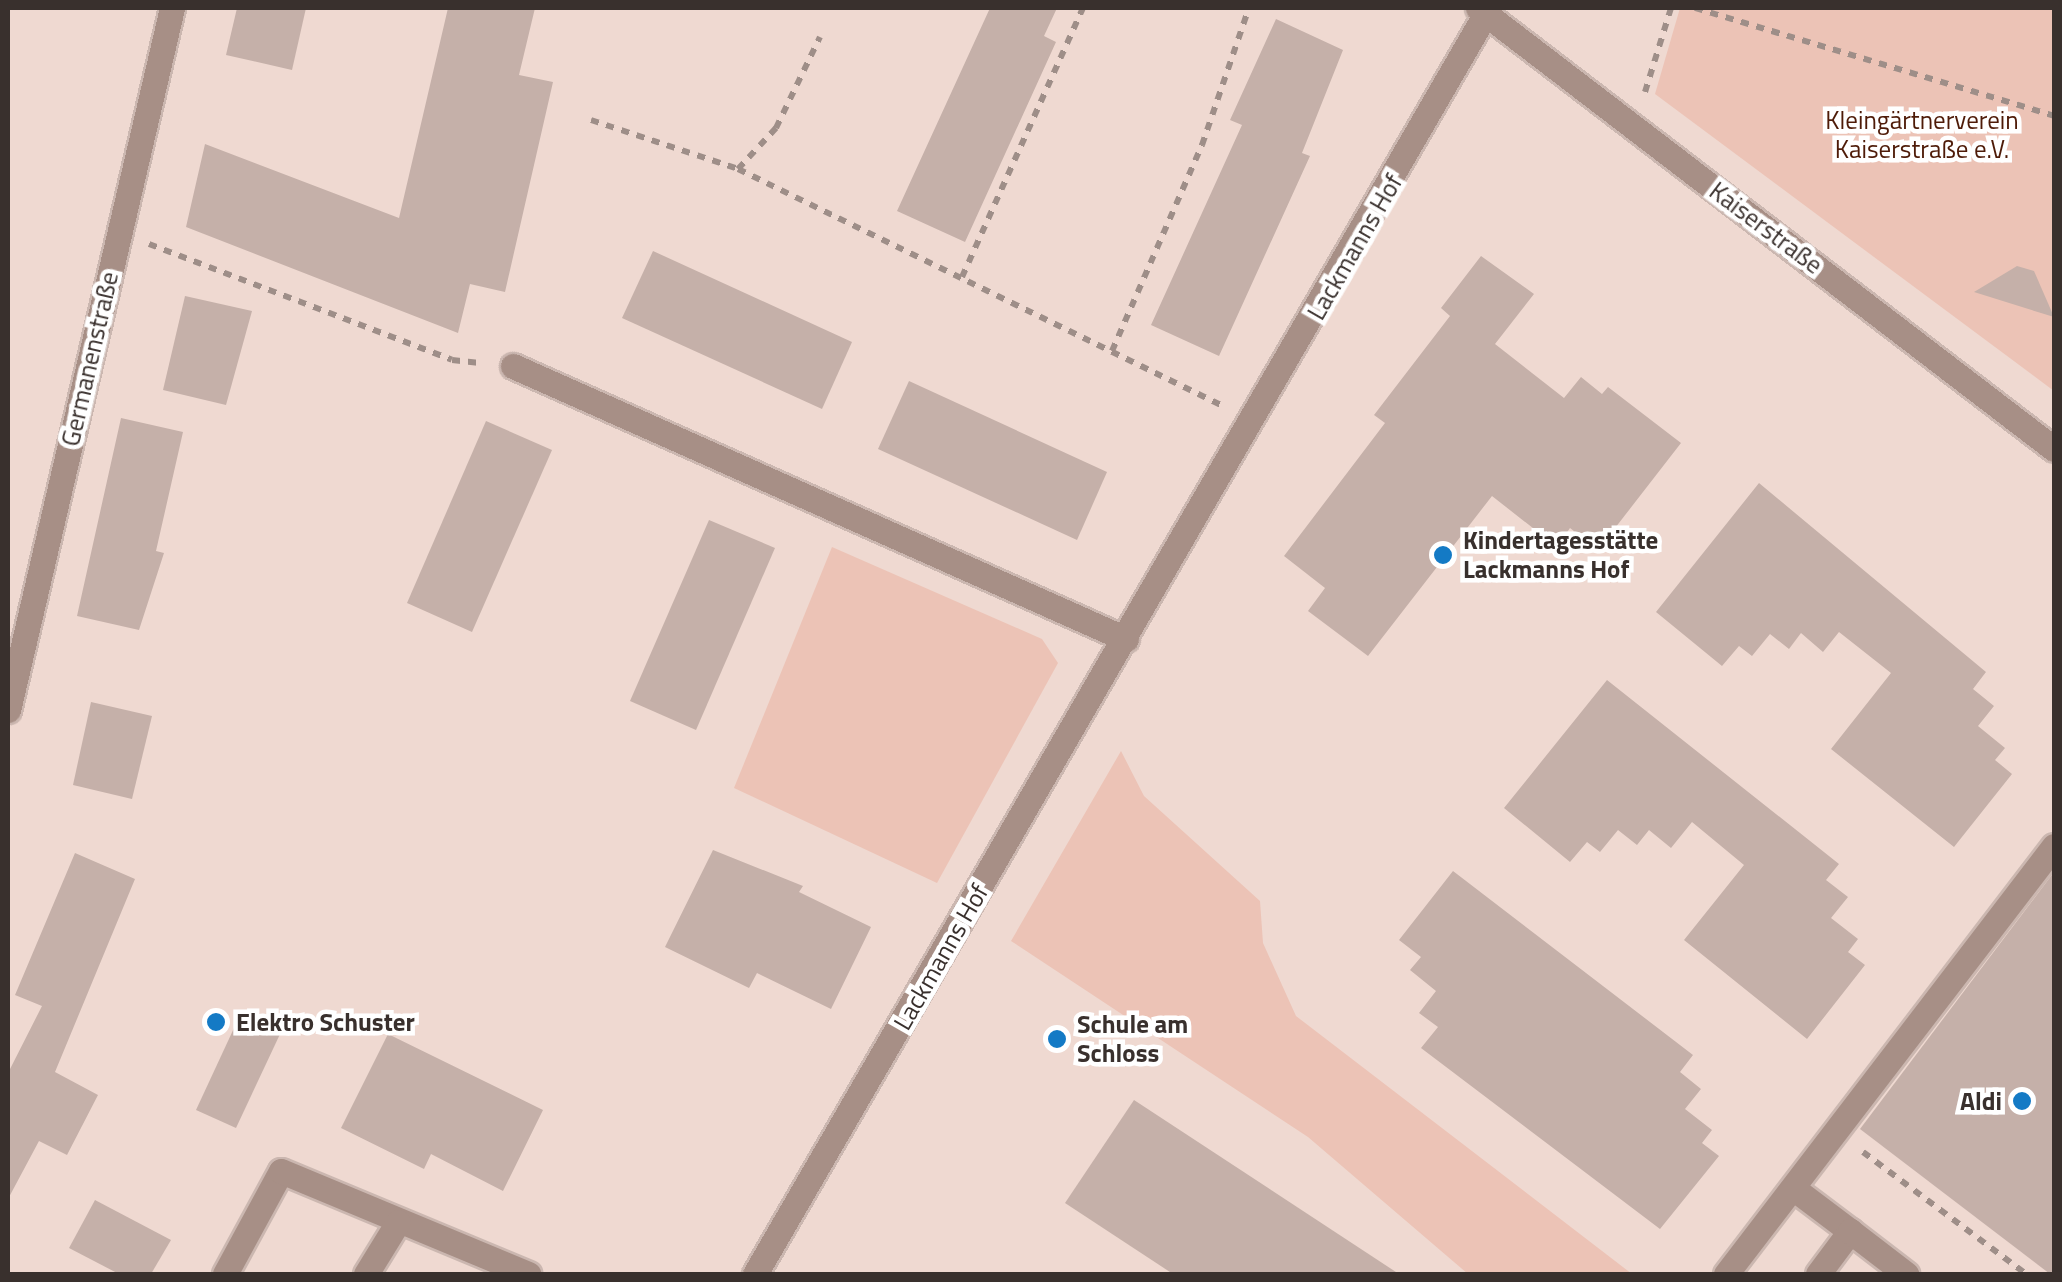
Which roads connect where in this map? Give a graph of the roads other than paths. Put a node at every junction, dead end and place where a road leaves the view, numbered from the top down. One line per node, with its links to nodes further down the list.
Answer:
1 (172, 8): 6 (street, Germanenstraße)
2 (1485, 10): 4 (street, Kaiserstraße); 5 (street, Lackmanns Hof)
3 (513, 366): 5 (street)
4 (2054, 449)
5 (1126, 639): 14 (street, Lackmanns Hof)
6 (8, 710)
7 (2054, 846): 8 (street)
8 (1793, 1188): 10 (street); 15 (street)
9 (398, 1222): 11 (street); 12 (street); 13 (street)
10 (1850, 1231): 16 (street); 17 (street)
11 (225, 1274)
12 (366, 1274)
13 (528, 1274)
14 (755, 1274)
15 (1728, 1274)
16 (1818, 1274)
17 (1906, 1274)

